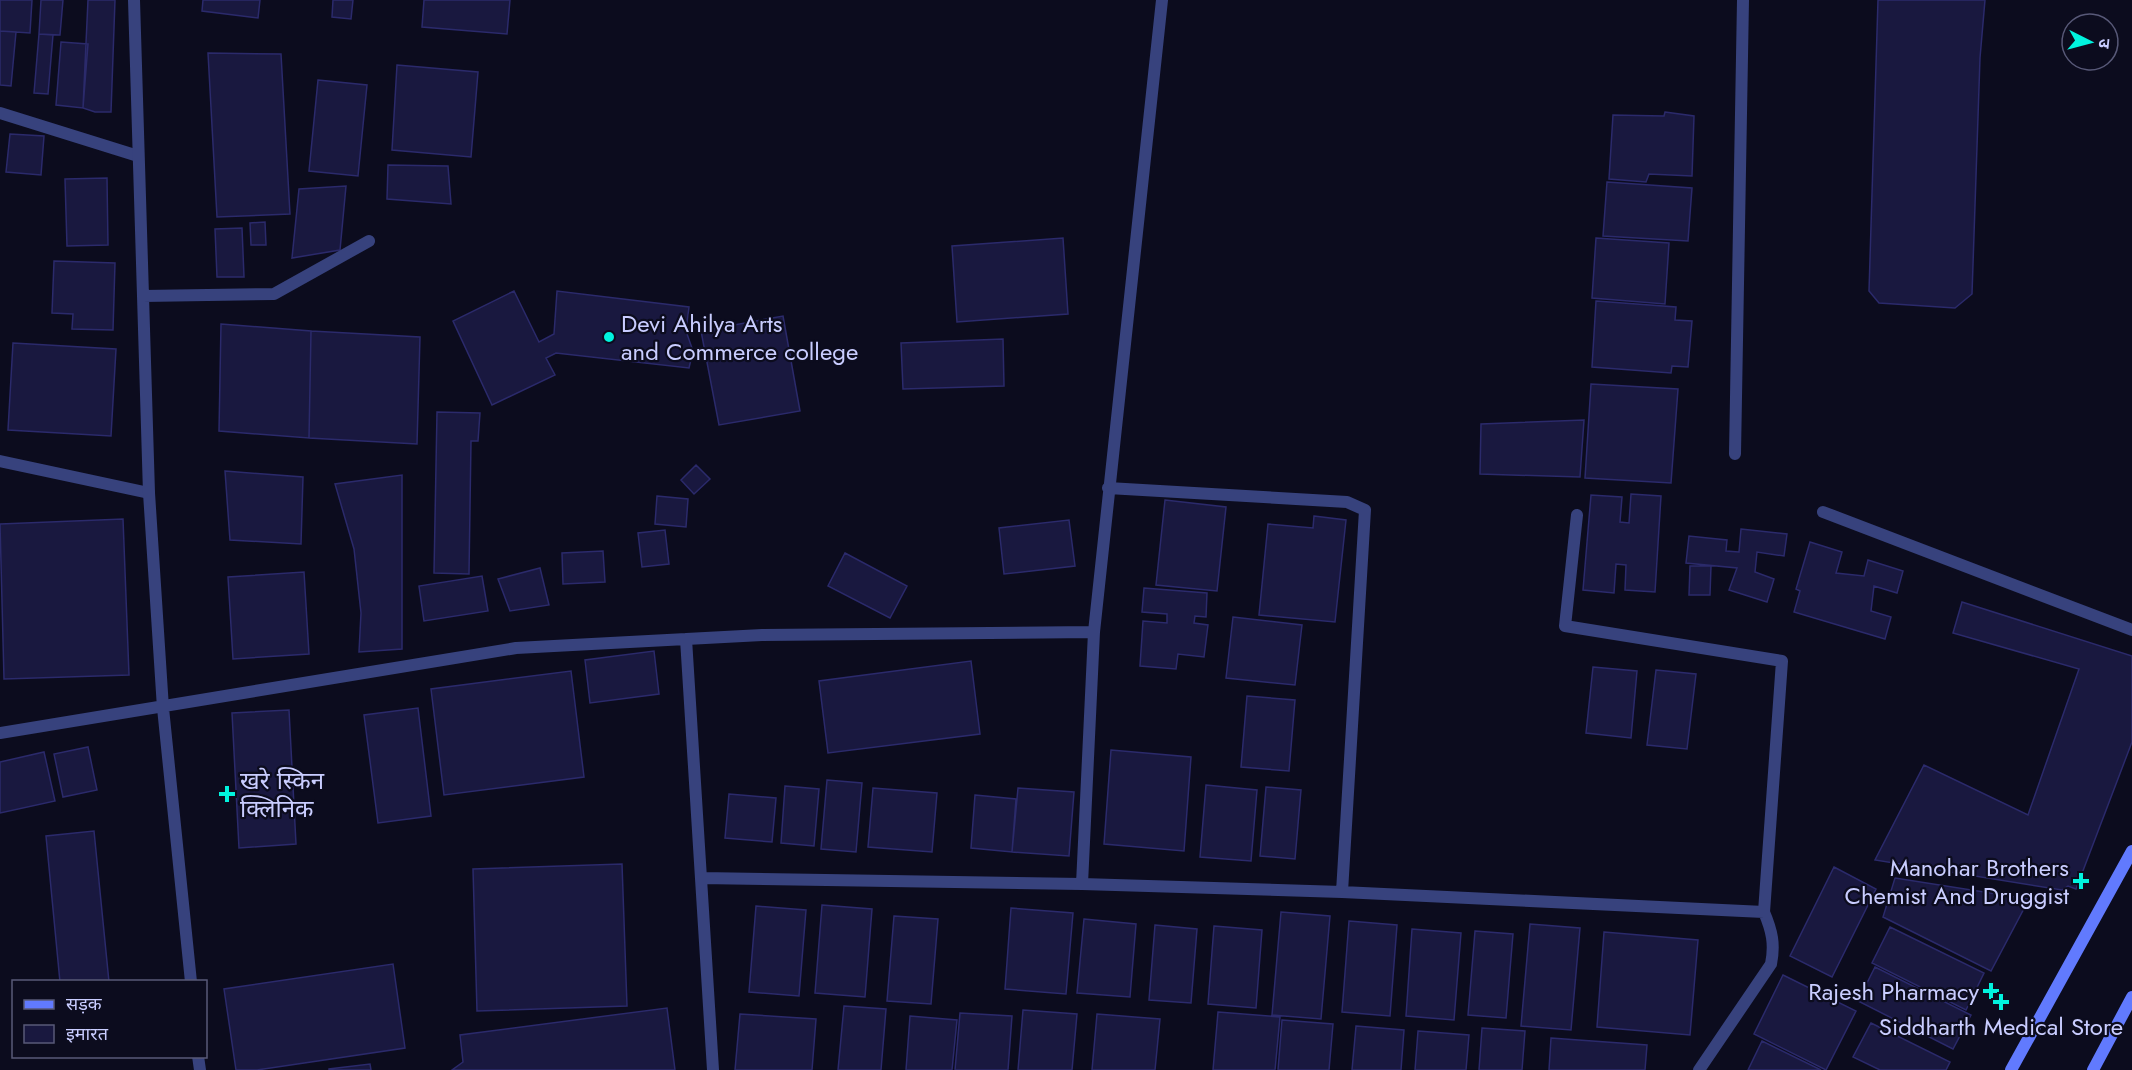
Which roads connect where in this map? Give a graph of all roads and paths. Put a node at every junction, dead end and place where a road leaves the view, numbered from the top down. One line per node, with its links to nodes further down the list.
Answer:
1 (134, 0): 5 (street)
2 (1162, 0): 10 (street)
3 (1743, 0): 8 (street)
4 (0, 113): 5 (street)
5 (138, 156): 7 (street)
6 (369, 241): 7 (street)
7 (143, 296): 11 (street)
8 (1735, 454)
9 (0, 461): 11 (street)
10 (1107, 488): 15 (street); 22 (street)
11 (149, 493): 17 (street)
12 (1823, 512): 14 (street)
13 (1577, 515): 23 (street)
14 (2132, 630)
15 (1094, 632): 16 (street); 21 (street)
16 (686, 639): 17 (street); 20 (street)
17 (162, 708): 18 (street); 24 (street)
18 (0, 733)
19 (2132, 851): 28 (main road)
20 (701, 878): 21 (street); 26 (street)
21 (1082, 884): 22 (street)
22 (1342, 892): 23 (street)
23 (1764, 912): 27 (street)
24 (191, 980)
25 (2132, 997): 29 (main road)
26 (713, 1070)
27 (1699, 1070)
28 (2011, 1070)
29 (2093, 1070)

